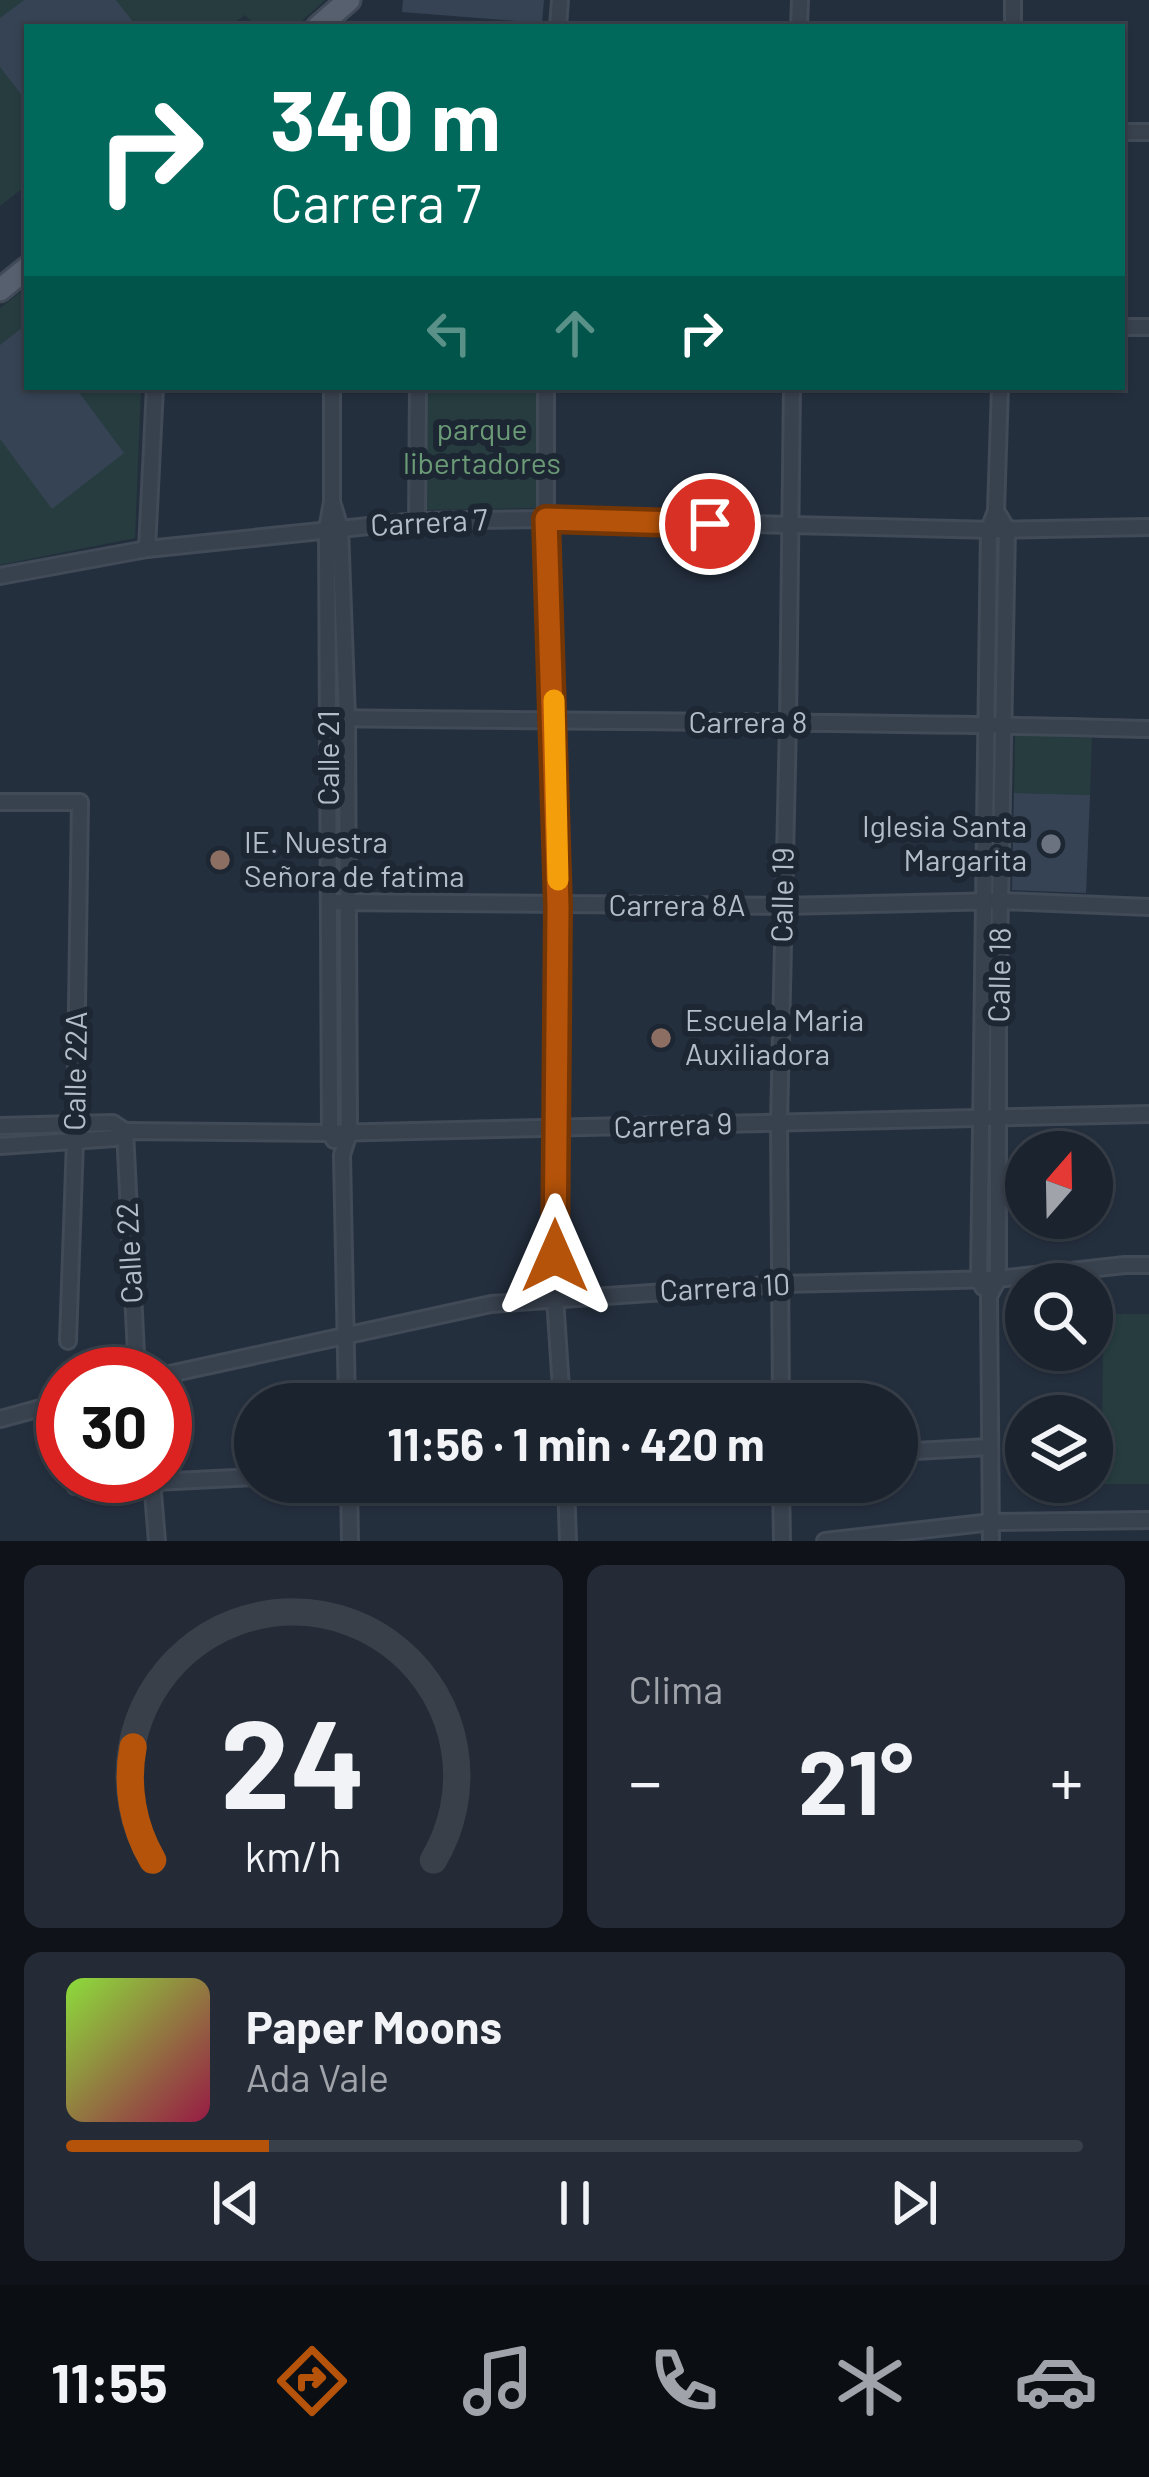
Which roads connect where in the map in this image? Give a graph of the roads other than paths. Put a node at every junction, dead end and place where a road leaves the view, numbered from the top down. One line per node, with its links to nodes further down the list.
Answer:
1 (24, 270): 2 (main road)
2 (0, 290)
3 (155, 390): 17 (street)
4 (332, 390): 14 (street, Calle 21)
5 (418, 390): 11 (street)
6 (546, 390): 10 (street)
7 (792, 390): 12 (street, Calle 19)
8 (1000, 390): 9 (street, Calle 18)
9 (996, 511): 15 (street, Calle 18); 16 (street)
10 (546, 519): 11 (street, Carrera 7); 12 (street, Carrera 7); 23 (street)
11 (417, 521): 14 (street, Carrera 7)
12 (791, 526): 15 (street, Carrera 7); 24 (street, Calle 19)
13 (1149, 527): 16 (street, Carrera 7)
14 (334, 528): 17 (street, Carrera 7); 21 (street, Calle 21); 22 (street, Calle 21)
15 (989, 530): 16 (street, Carrera 7); 19 (street, Calle 18)
16 (1007, 530): 20 (street, Calle 18)
17 (147, 549): 18 (street, Carrera 7)
18 (0, 576)
19 (988, 623): 20 (street); 25 (street, Calle 18)
20 (1005, 623): 26 (street, Calle 18)
21 (328, 718): 22 (street, Carrera 8); 32 (street, Calle 21)
22 (347, 718): 23 (street, Carrera 8); 33 (street, Calle 21)
23 (555, 723): 24 (street, Carrera 8); 35 (street)
24 (788, 723): 25 (street, Carrera 8); 36 (street, Calle 19)
25 (986, 724): 26 (street, Carrera 8); 29 (street, Calle 18)
26 (1004, 725): 27 (street, Carrera 8); 30 (street, Calle 18)
27 (1149, 729)
28 (0, 802): 43 (street, Calle 22A)
29 (986, 810): 30 (street); 34 (street, Calle 18)
30 (1003, 811): 31 (street, Calle 18)
31 (1002, 901): 34 (street, Carrera 8A); 37 (street, Carrera 8A); 38 (street, Calle 18)
32 (330, 902): 33 (street, Carrera 8A); 47 (street, Calle 21)
33 (349, 902): 35 (street, Carrera 8A); 48 (street, Calle 21)
34 (983, 902): 36 (street, Carrera 8A); 38 (street, Calle 18)
35 (558, 906): 36 (street, Carrera 8A); 45 (street)
36 (782, 906): 42 (street, Calle 19)
37 (1149, 908)
38 (990, 1007): 40 (street, Calle 18); 41 (street, Calle 18)
39 (1149, 1114): 40 (street, Carrera 9)
40 (999, 1116): 41 (street, Carrera 9); 55 (street, Calle 18)
41 (980, 1117): 42 (street, Carrera 9); 56 (street, Calle 18)
42 (779, 1123): 45 (street, Carrera 9); 57 (street, Calle 19)
43 (75, 1124): 44 (street); 46 (street); 49 (street, Calle 22A)
44 (0, 1126)
45 (555, 1130): 48 (street, Carrera 9); 59 (street)
46 (125, 1131): 47 (street, Carrera 9); 49 (street); 62 (street, Calle 22)
47 (330, 1133): 48 (street, Carrera 9); 51 (street, Calle 21)
48 (349, 1133): 51 (street, Calle 21)
49 (76, 1141): 50 (street); 61 (street, Calle 22A)
50 (0, 1146)
51 (342, 1155): 60 (street, Calle 21)
52 (1149, 1251): 53 (street)
53 (1125, 1264): 54 (street, Carrera 10); 55 (street, Carrera 10)
54 (1149, 1264)
55 (998, 1279): 56 (street, Carrera 10); 58 (street, Calle 18)
56 (979, 1280): 57 (street, Carrera 10); 58 (street)
57 (782, 1284): 59 (street, Carrera 10); 66 (street, Calle 19)
58 (989, 1296): 69 (street, Calle 18)
59 (555, 1298): 60 (street, Carrera 10); 65 (street)
60 (345, 1335): 63 (street, Carrera 10); 64 (street, Calle 21)
61 (68, 1340)
62 (136, 1347)
63 (192, 1369)
64 (346, 1383)
65 (561, 1383)
66 (782, 1383)
67 (36, 1409): 68 (street)
68 (0, 1418)
69 (989, 1447): 70 (street); 78 (street, Calle 18)
70 (918, 1451)
71 (234, 1478): 72 (street)
72 (192, 1479)
73 (154, 1503): 79 (street)
74 (349, 1503): 80 (street)
75 (567, 1503): 81 (street)
76 (782, 1503): 82 (street)
77 (1149, 1520): 78 (street)
78 (992, 1522): 83 (street); 84 (street, Calle 18)
79 (157, 1541)
80 (350, 1541)
81 (568, 1541)
82 (782, 1541)
83 (824, 1541)
84 (991, 1541)

